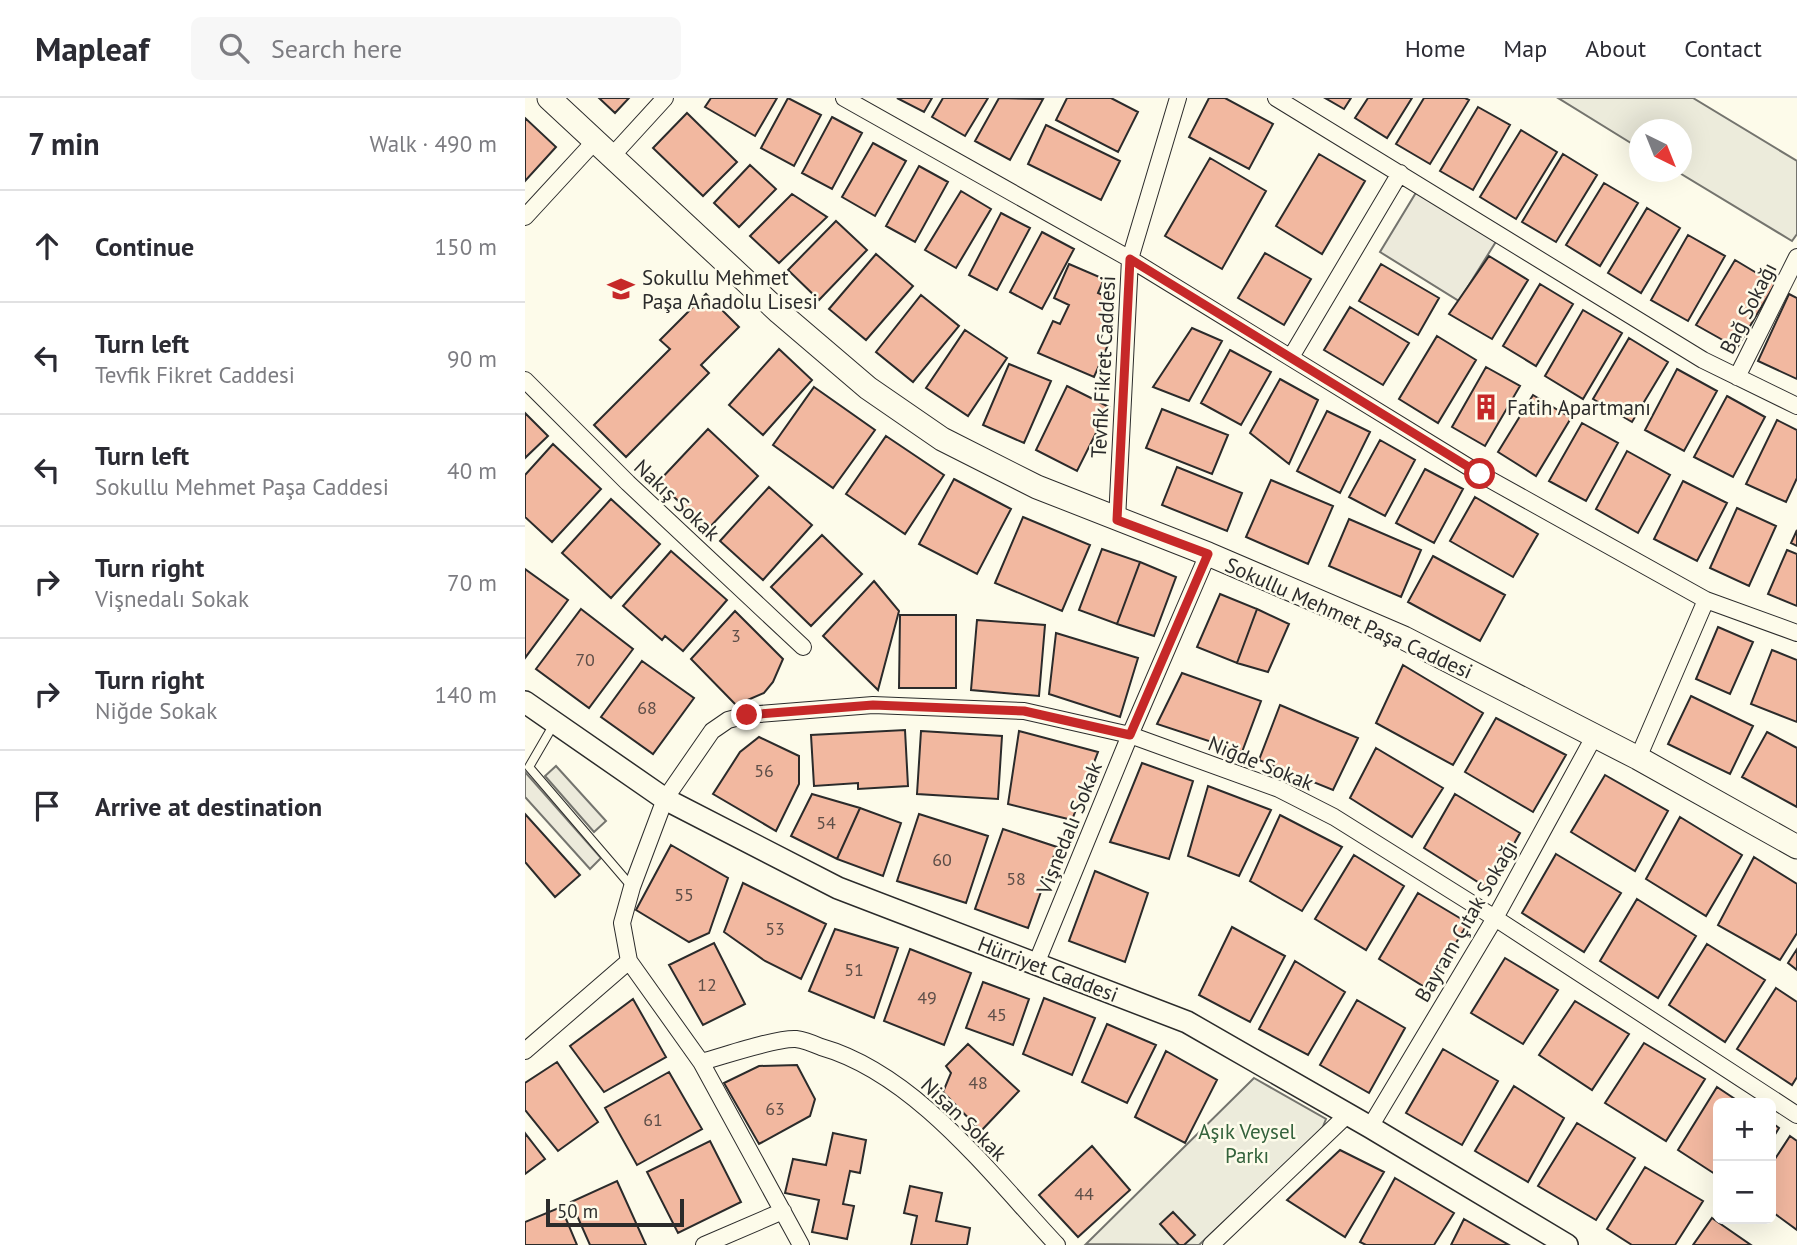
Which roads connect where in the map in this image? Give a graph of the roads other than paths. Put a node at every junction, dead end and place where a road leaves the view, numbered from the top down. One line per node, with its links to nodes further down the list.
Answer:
1 (549, 98): 6 (main road, Sokullu Mehmet Paşa Caddesi)
2 (665, 98): 6 (street)
3 (844, 98): 10 (street)
4 (1178, 98): 10 (street, Tevfik Fikret Caddesi)
5 (1276, 98): 7 (street)
6 (604, 149): 8 (street); 15 (main road, Sokullu Mehmet Paşa Caddesi)
7 (1400, 173): 11 (street); 12 (street)
8 (525, 217)
9 (1797, 257): 12 (street, Bağ Sokağı)
10 (1130, 259): 11 (street); 15 (street, Tevfik Fikret Caddesi)
11 (1291, 357): 17 (street)
12 (1737, 377): 14 (street)
13 (525, 380): 19 (street, Nakış Sokak)
14 (1797, 406)
15 (1117, 520): 16 (main road, Sokullu Mehmet Paşa Caddesi)
16 (1208, 554): 22 (street, Vişnedalı Sokak); 23 (main road, Sokullu Mehmet Paşa Caddesi)
17 (1706, 600): 18 (street); 24 (street)
18 (1797, 633)
19 (803, 648)
20 (525, 702): 21 (street, Hürriyet Caddesi)
21 (554, 724): 25 (street, Hürriyet Caddesi); 27 (lane)
22 (1130, 735): 25 (street, Niğde Sokak); 28 (street, Niğde Sokak); 30 (street, Vişnedalı Sokak)
23 (1595, 735): 24 (main road, Sokullu Mehmet Paşa Caddesi); 28 (street, Bayram Çıtak Sokağı)
24 (1638, 758): 26 (main road, Sokullu Mehmet Paşa Caddesi)
25 (665, 799): 27 (street, Niğde Sokak); 30 (street, Hürriyet Caddesi)
26 (1797, 847)
27 (632, 887): 29 (street, Niğde Sokak)
28 (1495, 918): 34 (street, Niğde Sokak); 35 (street, Bayram Çıtak Sokağı)
29 (629, 961): 31 (street); 32 (street)
30 (1036, 964): 33 (street, Hürriyet Caddesi)
31 (525, 1051)
32 (701, 1062): 36 (street); 39 (street, Nisan Sokak)
33 (1347, 1115): 35 (street, Hürriyet Caddesi); 40 (street)
34 (1797, 1115)
35 (1370, 1127): 41 (street, Hürriyet Caddesi)
36 (783, 1211): 37 (street); 38 (street)
37 (704, 1245)
38 (801, 1245)
39 (1057, 1245)
40 (1211, 1245)
41 (1567, 1245)

